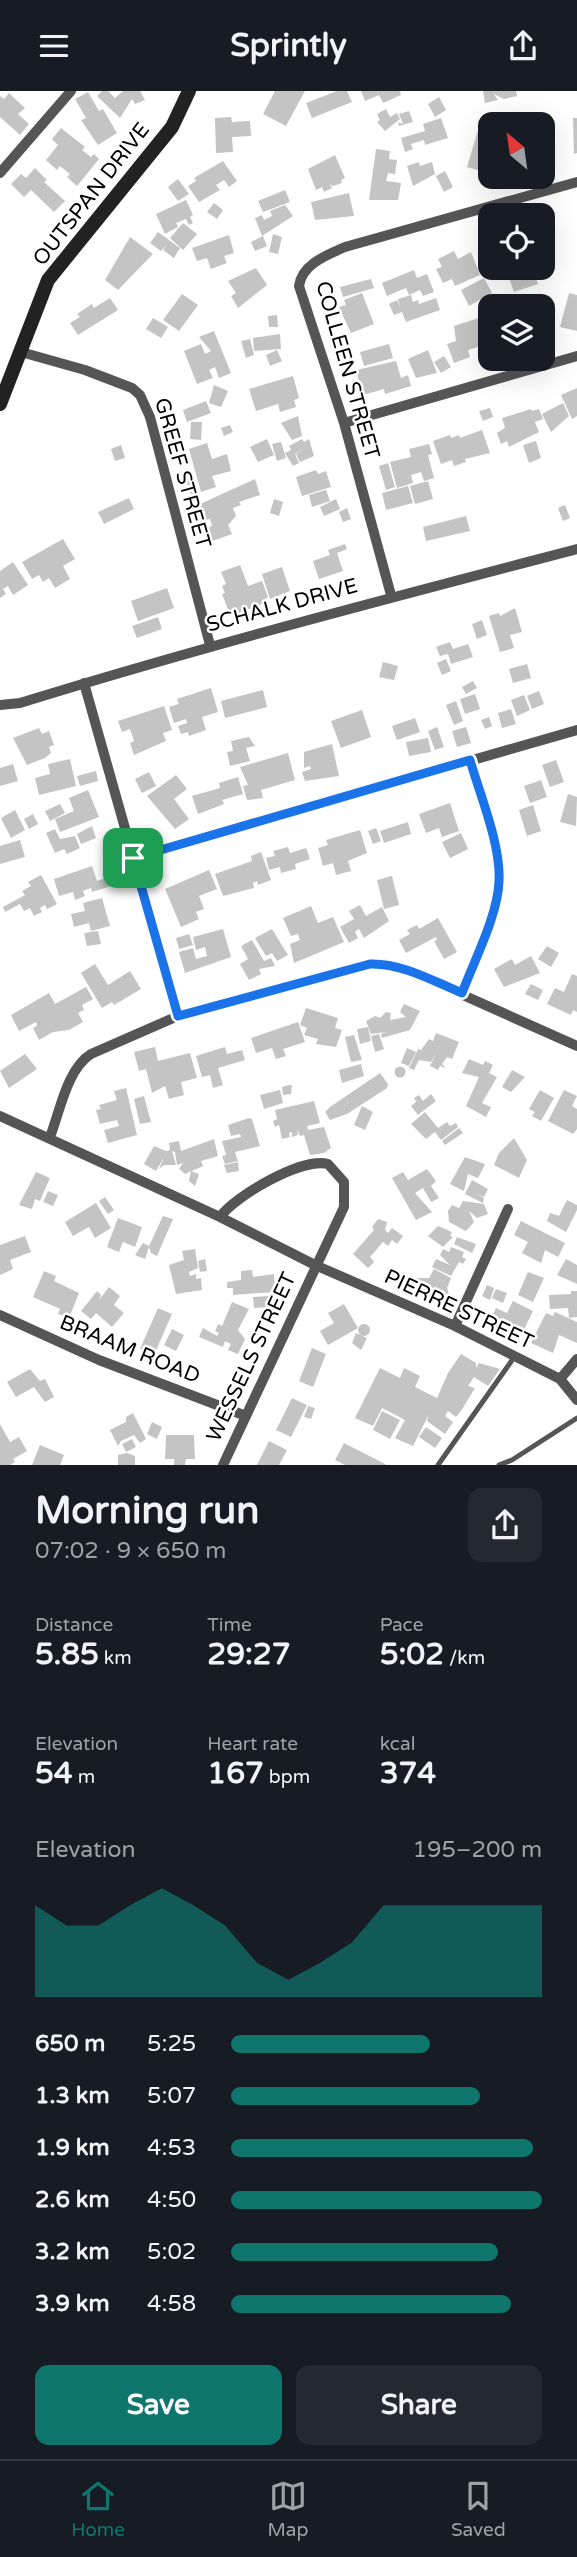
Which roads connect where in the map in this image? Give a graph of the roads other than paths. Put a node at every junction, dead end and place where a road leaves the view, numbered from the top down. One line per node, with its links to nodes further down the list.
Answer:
1 (53, 91): 3 (street)
2 (189, 91): 6 (street, OUTSPAN DRIVE)
3 (68, 94): 4 (street)
4 (0, 173)
5 (577, 182): 9 (street, COLLEEN STREET)
6 (21, 352): 8 (street, OUTSPAN DRIVE); 12 (street, GREEF STREET)
7 (577, 356): 9 (street)
8 (0, 404)
9 (344, 423): 11 (street, COLLEEN STREET)
10 (576, 553): 11 (street, SCHALK DRIVE)
11 (391, 595): 12 (street, SCHALK DRIVE)
12 (210, 645): 13 (street, SCHALK DRIVE)
13 (83, 683): 14 (street, SCHALK DRIVE); 17 (street)
14 (0, 705)
15 (577, 730): 16 (street)
16 (470, 760): 17 (street); 18 (street)
17 (133, 858): 19 (street)
18 (462, 993): 19 (street); 20 (street)
19 (178, 1016): 22 (street)
20 (577, 1046)
21 (0, 1116): 22 (street, PIERRE STREET)
22 (50, 1137): 24 (street, PIERRE STREET)
23 (508, 1209): 27 (street)
24 (220, 1217): 25 (street, PIERRE STREET); 25 (street)
25 (315, 1265): 27 (street, PIERRE STREET); 32 (street, WESSELS STREET)
26 (0, 1315): 32 (street, BRAAM ROAD)
27 (455, 1326): 28 (street, PIERRE STREET)
28 (514, 1356): 30 (street, PIERRE STREET); 36 (lane)
29 (577, 1359): 30 (street)
30 (560, 1379): 31 (street, PIERRE STREET)
31 (577, 1401)
32 (246, 1416): 35 (street, WESSELS STREET)
33 (577, 1418): 34 (lane)
34 (513, 1463): 37 (lane)
35 (223, 1465)
36 (438, 1465)
37 (499, 1465)

